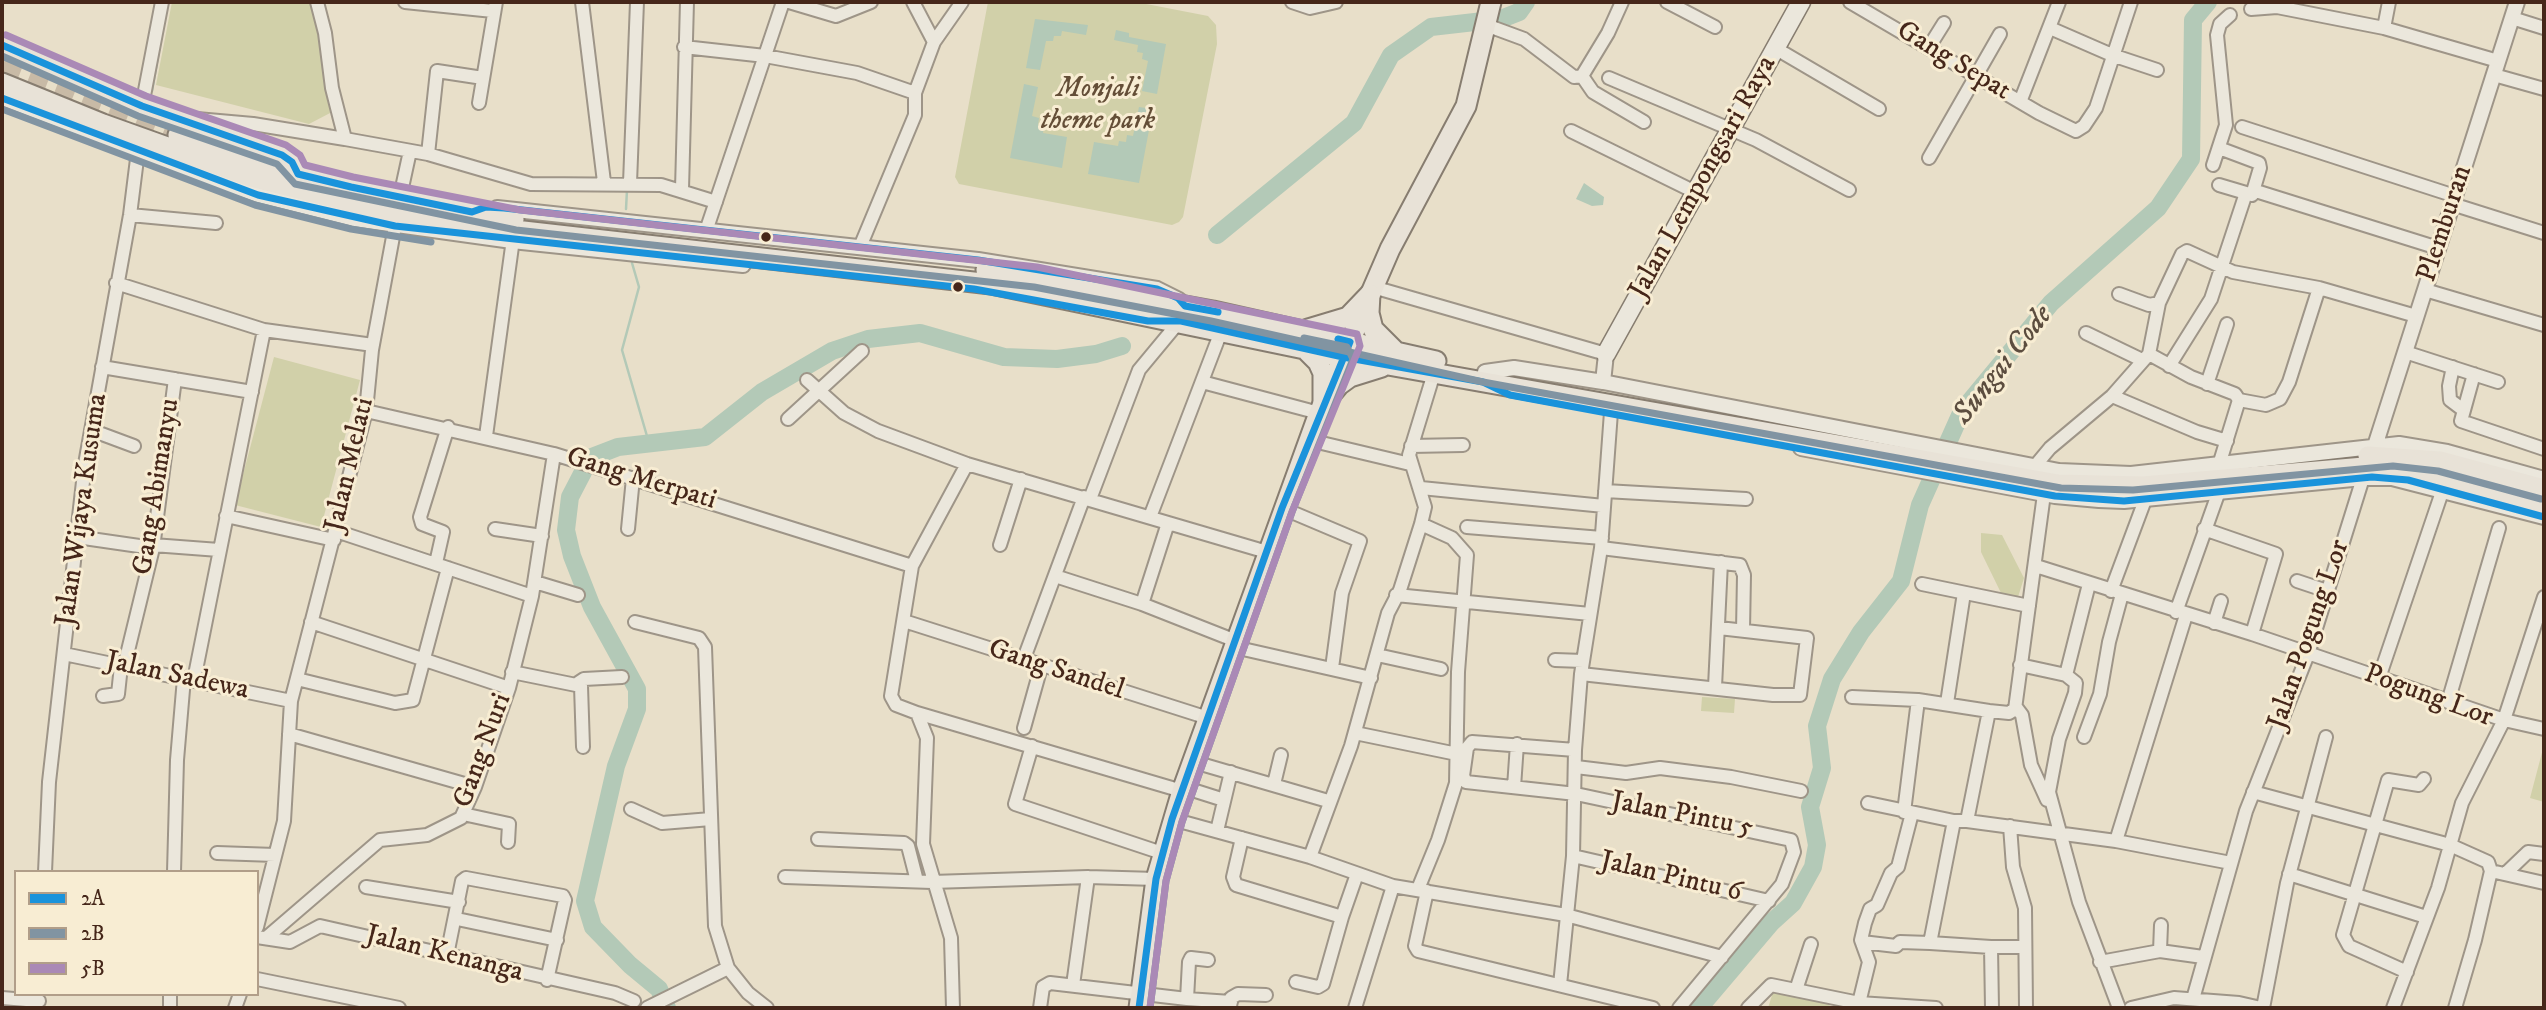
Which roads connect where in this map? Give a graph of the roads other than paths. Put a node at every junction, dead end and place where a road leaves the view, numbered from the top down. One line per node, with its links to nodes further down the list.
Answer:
1 (162, 2): 57 (street)
2 (317, 2): 64 (street)
3 (405, 2): 22 (street)
4 (582, 2): 71 (street)
5 (638, 2): 72 (street)
6 (687, 2): 37 (street)
7 (783, 2): 42 (street)
8 (789, 2): 9 (street)
9 (871, 2)
10 (913, 2): 35 (street)
11 (962, 2): 35 (street)
12 (1292, 2): 13 (street)
13 (1336, 2)
14 (1622, 2): 46 (street)
15 (1667, 2): 29 (street)
16 (1801, 2): 39 (main road, Jalan Lempongsari Raya)
17 (1850, 2): 38 (street, Gang Sepat)
18 (2059, 2): 31 (street)
19 (2131, 2): 40 (street)
20 (2389, 2): 30 (street)
21 (2517, 2): 27 (street, Plemburan)
22 (494, 6): 48 (street)
23 (2307, 7): 24 (street); 30 (street)
24 (2251, 9)
25 (2230, 15): 65 (street)
26 (1488, 16): 46 (street); 93 (main road)
27 (2512, 18): 32 (street); 43 (street, Plemburan)
28 (1944, 23): 38 (street)
29 (1715, 27)
30 (2384, 27): 43 (street)
31 (2050, 28): 40 (street); 55 (street)
32 (2544, 28)
33 (2000, 34): 47 (street)
34 (2, 36): 41 (main road)
35 (934, 42): 52 (street)
36 (2, 45): 41 (main road)
37 (684, 47): 42 (street); 74 (street)
38 (1929, 47): 47 (street, Gang Sepat)
39 (1775, 48): 58 (street); 62 (main road, Jalan Lempongsari Raya)
40 (2112, 55): 44 (street); 55 (street, Gang Sepat)
41 (27, 56): 57 (main road)
42 (765, 56): 52 (street); 80 (street)
43 (2496, 68): 51 (street); 79 (street, Plemburan)
44 (2157, 69)
45 (2, 72): 54 (main road)
46 (1583, 76): 59 (street)
47 (1976, 76): 55 (street, Gang Sepat); 69 (street)
48 (483, 78): 56 (street); 68 (street)
49 (1609, 78): 62 (street)
50 (2, 83): 54 (main road)
51 (2544, 89)
52 (915, 93): 88 (street)
53 (2, 98): 66 (street)
54 (43, 99): 87 (main road)
55 (2020, 102)
56 (479, 103)
57 (142, 106): 61 (main road)
58 (1879, 109)
59 (1644, 122)
60 (2242, 127): 79 (street)
61 (181, 129): 64 (street); 78 (main road)
62 (1731, 130): 75 (street); 76 (main road, Jalan Lempongsari Raya)
63 (1571, 131): 76 (street)
64 (345, 139): 67 (street)
65 (2218, 148): 70 (street); 77 (street)
66 (138, 151): 82 (street, Jalan Wijaya Kusuma); 84 (street)
67 (410, 151): 68 (street); 78 (street)
68 (428, 154): 71 (street)
69 (1929, 158)
70 (2213, 165)
71 (604, 182): 72 (street)
72 (630, 183): 74 (street)
73 (2219, 186): 77 (street)
74 (682, 189): 80 (street)
75 (1849, 190)
76 (1697, 193): 109 (main road, Jalan Lempongsari Raya)
77 (2253, 193): 89 (street); 90 (street)
78 (400, 197): 81 (main road)
79 (2454, 200): 86 (street); 89 (street, Plemburan)
80 (716, 202): 85 (street)
81 (472, 212): 85 (street); 98 (main road)
82 (130, 215): 83 (street); 91 (street, Jalan Wijaya Kusuma)
83 (215, 223)
84 (395, 226): 87 (street); 105 (street, Jalan Melati)
85 (706, 231): 88 (street)
86 (2544, 233)
87 (513, 236): 98 (main road); 135 (street)
88 (860, 247): 98 (street)
89 (2438, 248): 94 (street, Plemburan)
90 (2223, 268): 92 (street); 96 (street); 112 (street)
91 (116, 283): 102 (street); 113 (street, Jalan Wijaya Kusuma)
92 (2319, 289): 97 (street); 127 (street)
93 (1372, 290): 104 (main road); 106 (main road); 109 (street); 111 (main road)
94 (2425, 290): 97 (street, Plemburan); 100 (street)
95 (2119, 294): 96 (street)
96 (2160, 303): 110 (street)
97 (2416, 316): 108 (street, Plemburan)
98 (1181, 317): 101 (main road); 104 (main road); 161 (street)
99 (2227, 324): 123 (street)
100 (2544, 325)
101 (1222, 329): 104 (main road); 120 (street)
102 (264, 330): 105 (street); 125 (street)
103 (2086, 333): 110 (street)
104 (1300, 339): 106 (main road); 128 (main road)
105 (373, 345): 130 (street, Jalan Melati)
106 (1347, 349): 111 (main road); 128 (main road)
107 (862, 351): 124 (street)
108 (2405, 352): 114 (street); 141 (street, Plemburan)
109 (1606, 354): 121 (street)
110 (2146, 357): 112 (street); 126 (street)
111 (1394, 359): 115 (main road); 117 (main road); 128 (main road)
112 (2169, 366): 123 (street)
113 (102, 367): 118 (street, Gang Abimanyu); 134 (street, Jalan Wijaya Kusuma)
114 (2453, 367): 116 (street); 129 (street)
115 (1434, 373): 117 (main road); 140 (street)
116 (2474, 374): 122 (street); 129 (street)
117 (1484, 377): 121 (street); 131 (street); 144 (main road)
118 (175, 379): 125 (street); 182 (street, Gang Abimanyu)
119 (807, 380): 124 (street)
120 (1202, 382): 128 (street); 168 (street)
121 (1603, 382): 144 (street)
122 (2498, 382)
123 (2207, 384): 127 (street)
124 (818, 391): 132 (street); 147 (street)
125 (251, 392): 167 (street)
126 (2112, 396): 137 (street); 150 (street)
127 (2239, 400): 137 (street)
128 (1321, 409): 136 (main road)
129 (2462, 410): 142 (street)
130 (366, 411): 133 (street, Gang Merpati); 177 (street, Jalan Melati)
131 (1611, 412): 144 (street); 158 (street)
132 (788, 419)
133 (448, 427): 135 (street, Gang Merpati); 186 (street)
134 (91, 430): 139 (street); 179 (street, Jalan Wijaya Kusuma)
135 (486, 436): 143 (street, Gang Merpati)
136 (1308, 440): 148 (street); 166 (main road)
137 (2227, 441): 149 (street)
138 (1463, 445): 140 (street)
139 (134, 446)
140 (1411, 446): 148 (street)
141 (2375, 446): 145 (street); 153 (street)
142 (2544, 449)
143 (554, 454): 151 (street, Gang Merpati); 178 (street, Gang Nuri)
144 (1905, 458): 146 (main road)
145 (2293, 459): 149 (street); 150 (main road); 157 (main road)
146 (1951, 463): 150 (main road); 159 (street); 164 (main road)
147 (967, 464): 154 (street); 187 (street)
148 (1410, 464): 155 (street)
149 (2219, 465): 150 (street)
150 (2031, 469)
151 (633, 478): 175 (street); 187 (street, Gang Merpati)
152 (2363, 478): 156 (street); 160 (street); 194 (street, Jalan Pogung Lor)
153 (2544, 479)
154 (1021, 480): 161 (street); 180 (street)
155 (1420, 488): 165 (street); 171 (street)
156 (2443, 489): 169 (street); 231 (street)
157 (2544, 489)
158 (1605, 491): 162 (street); 165 (street)
159 (2044, 494): 163 (street); 188 (street)
160 (2218, 494): 163 (street); 176 (street)
161 (1087, 498): 168 (street); 189 (street)
162 (1746, 499)
163 (2145, 500): 195 (street)
164 (2544, 504)
165 (1604, 506): 181 (street)
166 (1282, 508): 184 (main road); 224 (street)
167 (226, 516): 177 (street); 183 (street)
168 (1150, 517): 170 (street)
169 (2544, 517)
170 (1168, 523): 184 (street); 203 (street)
171 (1421, 524): 198 (street); 202 (street)
172 (1467, 527): 181 (street)
173 (495, 528): 178 (street)
174 (2499, 528): 241 (street)
175 (628, 529)
176 (2204, 529): 205 (street); 213 (street)
177 (335, 536): 186 (street); 208 (street, Jalan Melati)
178 (542, 536): 191 (street, Gang Nuri)
179 (77, 537): 182 (street); 215 (street, Jalan Wijaya Kusuma)
180 (1000, 545)
181 (1603, 545): 185 (street); 206 (street)
182 (153, 547): 183 (street); 222 (street, Gang Abimanyu)
183 (219, 550): 232 (street)
184 (1267, 552): 214 (main road)
185 (1721, 562): 211 (street); 212 (street)
186 (442, 566): 199 (street); 218 (street)
187 (912, 566): 207 (street)
188 (2036, 566): 193 (street, Pogung Lor); 204 (street)
189 (1055, 576): 203 (street); 220 (street)
190 (2297, 581): 194 (street)
191 (535, 582): 197 (street); 199 (street, Gang Nuri)
192 (1922, 584): 196 (street)
193 (2089, 584): 195 (street, Pogung Lor); 228 (street)
194 (2328, 591): 216 (street, Jalan Pogung Lor)
195 (2116, 592): 205 (street, Pogung Lor); 252 (street)
196 (1964, 593): 204 (street); 242 (street)
197 (578, 595)
198 (1396, 595): 202 (street); 217 (street)
199 (532, 596): 227 (street, Gang Nuri)
200 (2544, 597): 247 (street)
201 (2221, 601): 210 (street)
202 (1462, 603): 206 (street); 258 (street)
203 (1142, 604): 214 (street)
204 (2029, 606): 221 (street)
205 (2181, 613): 210 (street, Pogung Lor); 288 (street)
206 (1590, 614): 226 (street)
207 (904, 621): 220 (street, Gang Sandel); 245 (street)
208 (311, 622): 218 (street); 233 (street, Jalan Melati)
209 (635, 622): 279 (street)
210 (2214, 623): 213 (street, Pogung Lor)
211 (1719, 628): 212 (street); 235 (street)
212 (1743, 630): 235 (street)
213 (2252, 634): 216 (street, Pogung Lor)
214 (1235, 644): 224 (street); 246 (main road)
215 (64, 654): 222 (street, Jalan Sadewa); 298 (street, Jalan Wijaya Kusuma)
216 (2308, 654): 231 (street, Pogung Lor); 269 (street, Jalan Pogung Lor)
217 (1377, 655): 225 (street); 230 (street)
218 (423, 657): 233 (street); 236 (street)
219 (1555, 660): 226 (street)
220 (1023, 661): 223 (street, Gang Sandel)
221 (2020, 664): 228 (street); 243 (street)
222 (123, 666): 232 (street, Jalan Sadewa); 237 (street, Gang Abimanyu)
223 (1041, 667): 246 (street, Gang Sandel); 248 (street)
224 (1332, 668): 230 (street)
225 (1441, 669)
226 (1584, 670): 235 (street); 257 (street)
227 (512, 672): 234 (street); 236 (street, Gang Nuri)
228 (2066, 675): 276 (street)
229 (622, 677): 234 (street)
230 (1371, 678): 250 (street)
231 (2379, 678): 241 (street, Pogung Lor)
232 (189, 679): 240 (street, Jalan Sadewa); 299 (street)
233 (297, 679): 240 (street, Jalan Melati)
234 (578, 683): 256 (street)
235 (1715, 687)
236 (509, 688): 265 (street, Gang Nuri)
237 (103, 696)
238 (1852, 697): 239 (street)
239 (1918, 699): 242 (street); 277 (street)
240 (291, 701): 251 (street, Jalan Melati)
241 (2448, 702): 247 (street, Pogung Lor)
242 (1947, 703): 244 (street)
243 (2019, 710): 244 (street); 276 (street)
244 (1989, 711): 281 (street)
245 (917, 713): 255 (street); 308 (street)
246 (1208, 718): 260 (main road)
247 (2504, 720): 249 (street); 290 (street, Pogung Lor)
248 (1024, 727)
249 (2544, 729)
250 (1356, 733): 258 (street); 272 (street)
251 (289, 734): 265 (street); 294 (street, Jalan Melati)
252 (2084, 737)
253 (2326, 737): 274 (street)
254 (1517, 744): 257 (street); 266 (street); 266 (street, Jalan Pintu 5)
255 (1032, 746): 267 (street); 292 (street)
256 (583, 747)
257 (1575, 750): 261 (street)
258 (1457, 754): 312 (street)
259 (1281, 755): 264 (street)
260 (1194, 762): 262 (street); 267 (main road)
261 (1576, 767): 268 (street); 270 (street)
262 (1231, 772): 264 (street); 271 (street)
263 (2424, 779): 283 (street)
264 (1274, 784): 272 (street)
265 (475, 787): 278 (street, Gang Nuri)
266 (1514, 787): 270 (street, Jalan Pintu 5)
267 (1182, 789): 271 (street); 280 (main road)
268 (1801, 791)
269 (2253, 792): 274 (street); 297 (street, Jalan Pogung Lor)
270 (1570, 793): 295 (street); 315 (street, Jalan Pintu 5)
271 (1224, 800): 284 (street)
272 (1328, 801): 296 (street)
273 (1868, 803): 277 (street)
274 (2308, 808): 283 (street); 302 (street)
275 (631, 809): 279 (street)
276 (2052, 810): 285 (street)
277 (1908, 812): 281 (street); 324 (street)
278 (463, 814): 289 (street); 322 (street, Gang Nuri)
279 (711, 819): 335 (street)
280 (1172, 819): 284 (street); 292 (main road)
281 (1960, 821): 282 (street); 325 (street)
282 (2010, 826): 285 (street); 328 (street)
283 (2374, 826): 290 (street); 313 (street)
284 (1217, 831): 286 (street)
285 (2062, 834): 288 (street); 334 (street)
286 (1242, 838): 296 (street); 318 (street)
287 (818, 839): 307 (street)
288 (2116, 841): 297 (street)
289 (508, 842)
290 (2450, 845): 300 (street); 319 (street, Pogung Lor)
291 (217, 853): 294 (street)
292 (1162, 853): 306 (main road)
293 (2544, 854): 303 (street)
294 (275, 855): 314 (street, Jalan Melati)
295 (1573, 856): 315 (street, Jalan Pintu 6); 317 (street)
296 (1310, 857): 301 (street)
297 (2231, 863): 332 (street, Jalan Pogung Lor)
298 (45, 870)
299 (174, 870)
300 (2491, 871): 303 (street); 369 (street)
301 (1357, 874): 310 (street); 318 (street)
302 (2289, 874): 313 (street); 367 (street)
303 (2505, 874): 309 (street)
304 (785, 877): 307 (street)
305 (1088, 877): 306 (street); 308 (street); 340 (street)
306 (1156, 879): 349 (main road)
307 (917, 881): 308 (street)
308 (932, 882): 356 (street)
309 (2544, 883)
310 (1393, 886): 312 (street); 358 (street)
311 (366, 887): 316 (street)
312 (1422, 890): 317 (street); 341 (street)
313 (2355, 893): 319 (street); 336 (street)
314 (261, 894)
315 (1769, 901): 331 (street)
316 (459, 902): 320 (street); 323 (street)
317 (1566, 915): 331 (street); 341 (street)
318 (1342, 917): 339 (street)
319 (2426, 917): 336 (street, Pogung Lor)
320 (457, 919): 323 (street); 330 (street)
321 (2161, 925): 329 (street)
322 (262, 938): 330 (street, Jalan Kenanga)
323 (557, 940): 338 (street)
324 (1861, 942): 325 (street); 352 (street)
325 (1930, 943): 327 (street)
326 (1811, 944): 342 (street)
327 (1991, 947): 328 (street); 363 (street)
328 (2024, 947): 364 (street)
329 (2160, 951): 332 (street); 334 (street)
330 (447, 955): 338 (street, Jalan Kenanga)
331 (1722, 957): 360 (street)
332 (2203, 957): 346 (street, Jalan Pogung Lor)
333 (1208, 960): 345 (street)
334 (2100, 962): 365 (street)
335 (728, 968): 353 (street); 355 (street)
336 (2407, 972): 368 (street, Pogung Lor)
337 (259, 979): 354 (street)
338 (547, 980): 348 (street, Jalan Kenanga)
339 (1296, 982)
340 (1073, 985): 349 (street); 357 (street)
341 (1560, 985): 359 (street)
342 (1796, 990): 352 (street); 361 (street)
343 (1266, 996): 351 (street)
344 (2, 998): 347 (street)
345 (1187, 999): 349 (street); 350 (street)
346 (2193, 999): 366 (street); 367 (street)
347 (39, 1001)
348 (634, 1001)
349 (1139, 1001)
350 (1204, 1004): 351 (street)
351 (1230, 1005)
352 (1857, 1005): 362 (street)
353 (648, 1007)
354 (400, 1008)
355 (767, 1008)
356 (953, 1008)
357 (1040, 1008)
358 (1355, 1008)
359 (1653, 1008)
360 (1679, 1008)
361 (1748, 1008)
362 (1936, 1008)
363 (1992, 1008)
364 (2026, 1008)
365 (2119, 1008)
366 (2131, 1008)
367 (2262, 1008)
368 (2393, 1008)
369 (2455, 1008)

